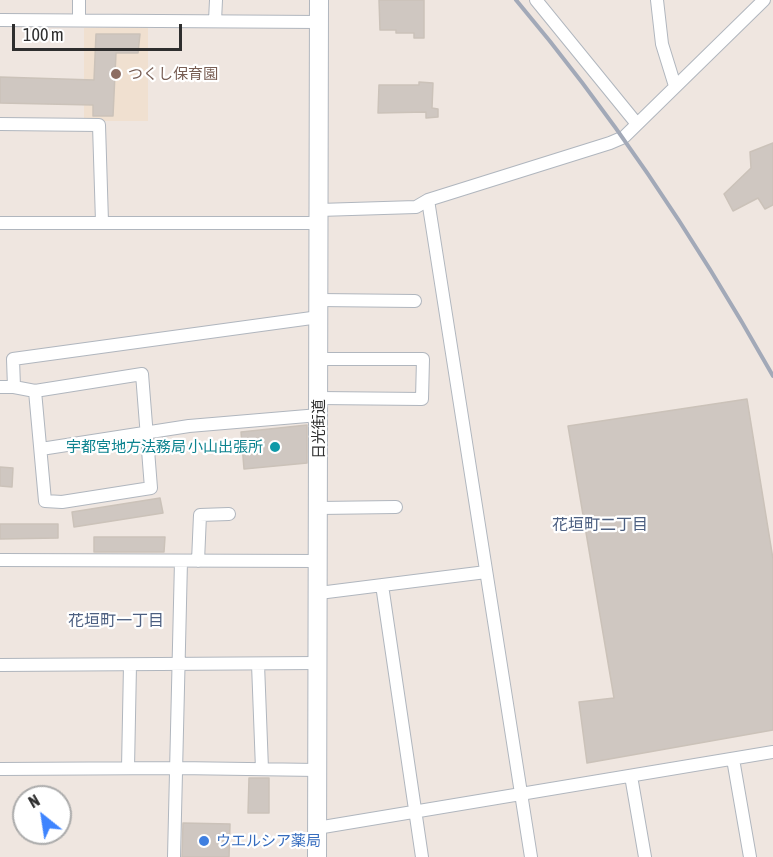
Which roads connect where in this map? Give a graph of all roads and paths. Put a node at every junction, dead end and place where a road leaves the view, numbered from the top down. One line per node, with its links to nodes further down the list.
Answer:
1 (79, 0): 8 (street)
2 (216, 0): 9 (street)
3 (319, 0): 10 (main road, 日光街道)
4 (536, 0): 13 (street)
5 (657, 0): 11 (street)
6 (764, 0): 11 (street)
7 (0, 20): 8 (street)
8 (79, 20): 9 (street)
9 (215, 21): 10 (street)
10 (319, 22): 15 (main road, 日光街道)
11 (675, 87): 13 (street)
12 (0, 124): 16 (street)
13 (637, 124): 14 (street)
14 (428, 201): 15 (street); 34 (street)
15 (319, 216): 16 (street); 19 (main road, 日光街道)
16 (102, 222): 17 (street)
17 (0, 223)
18 (415, 301): 19 (street)
19 (319, 308): 20 (main road, 日光街道); 22 (street)
20 (319, 359): 24 (main road, 日光街道); 24 (street)
21 (0, 387): 22 (street)
22 (14, 387): 23 (street)
23 (35, 391): 25 (street); 26 (street)
24 (319, 407): 25 (street); 28 (main road, 日光街道)
25 (146, 432): 26 (street); 26 (street)
26 (41, 448)
27 (396, 507): 28 (street)
28 (319, 508): 33 (main road, 日光街道)
29 (229, 514): 32 (street)
30 (0, 560): 31 (street)
31 (182, 561): 32 (street); 41 (street)
32 (198, 561): 33 (street)
33 (319, 561): 36 (main road, 日光街道)
34 (486, 572): 35 (street); 50 (street)
35 (382, 585): 36 (street); 51 (street)
36 (319, 593): 37 (main road, 日光街道)
37 (318, 663): 38 (street); 48 (main road, 日光街道)
38 (258, 664): 41 (street); 47 (street)
39 (0, 665): 40 (street)
40 (130, 665): 41 (street); 44 (street)
41 (180, 665): 45 (street)
42 (773, 753): 43 (street)
43 (733, 759): 49 (street); 58 (street)
44 (128, 768): 45 (street); 46 (street)
45 (177, 768): 47 (street); 53 (street)
46 (0, 769)
47 (262, 769): 48 (street)
48 (318, 770): 52 (main road, 日光街道)
49 (631, 776): 50 (street); 57 (street)
50 (520, 795): 51 (street); 56 (street)
51 (414, 812): 52 (street); 55 (street)
52 (317, 828): 54 (main road, 日光街道)
53 (174, 857)
54 (317, 857)
55 (422, 857)
56 (531, 857)
57 (645, 857)
58 (750, 857)

